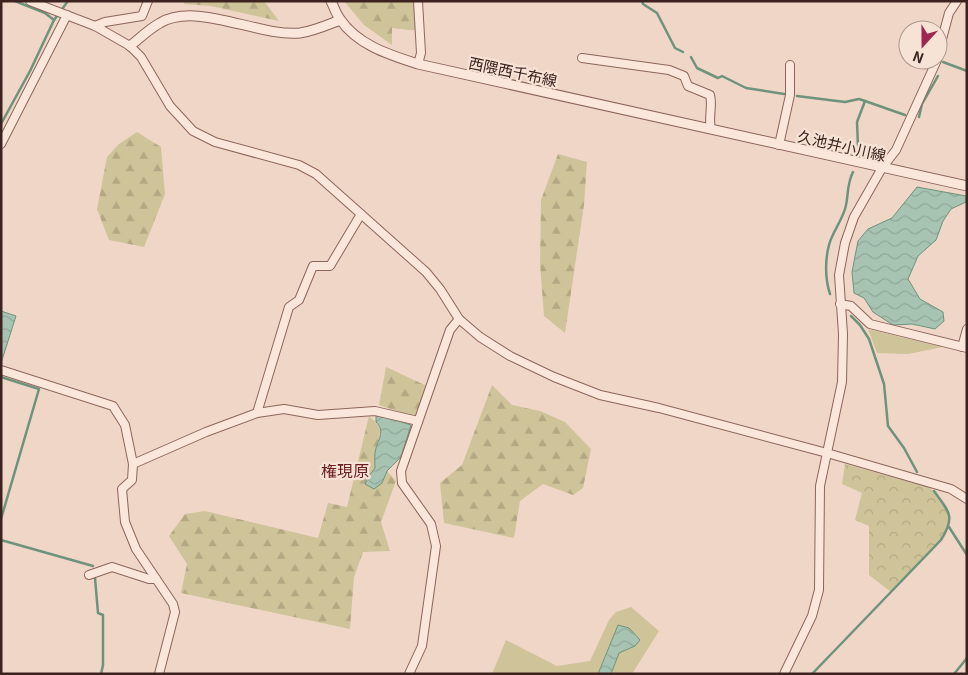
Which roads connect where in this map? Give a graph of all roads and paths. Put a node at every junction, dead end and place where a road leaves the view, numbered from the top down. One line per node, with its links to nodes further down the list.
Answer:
1 (30, 1): 6 (street)
2 (148, 1): 9 (street)
3 (331, 1): 7 (street, 西隈西千布線)
4 (418, 1): 12 (street)
5 (957, 1): 8 (street)
6 (67, 15): 9 (street); 16 (street)
7 (340, 20): 10 (street); 12 (street, 西隈西千布線)
8 (947, 20)
9 (95, 26): 10 (street)
10 (130, 46): 20 (street)
11 (582, 58): 15 (street)
12 (418, 64): 15 (street, 西隈西千布線)
13 (790, 65): 17 (street)
14 (934, 70): 18 (street)
15 (711, 129): 17 (street, 久池井小川線)
16 (1, 144)
17 (778, 145): 18 (street, 久池井小川線)
18 (882, 168): 19 (street, 久池井小川線); 21 (street)
19 (967, 186)
20 (361, 214): 22 (street); 26 (street)
21 (840, 304): 24 (street); 28 (street)
22 (458, 318): 27 (street); 28 (street)
23 (967, 329): 24 (street)
24 (965, 347)
25 (1, 370): 29 (street)
26 (257, 414): 27 (street); 29 (street)
27 (418, 422): 34 (street)
28 (827, 453): 30 (street); 35 (street)
29 (133, 464): 32 (street)
30 (967, 498)
31 (89, 575): 32 (street)
32 (156, 579): 33 (street)
33 (159, 674)
34 (409, 674)
35 (784, 674)

